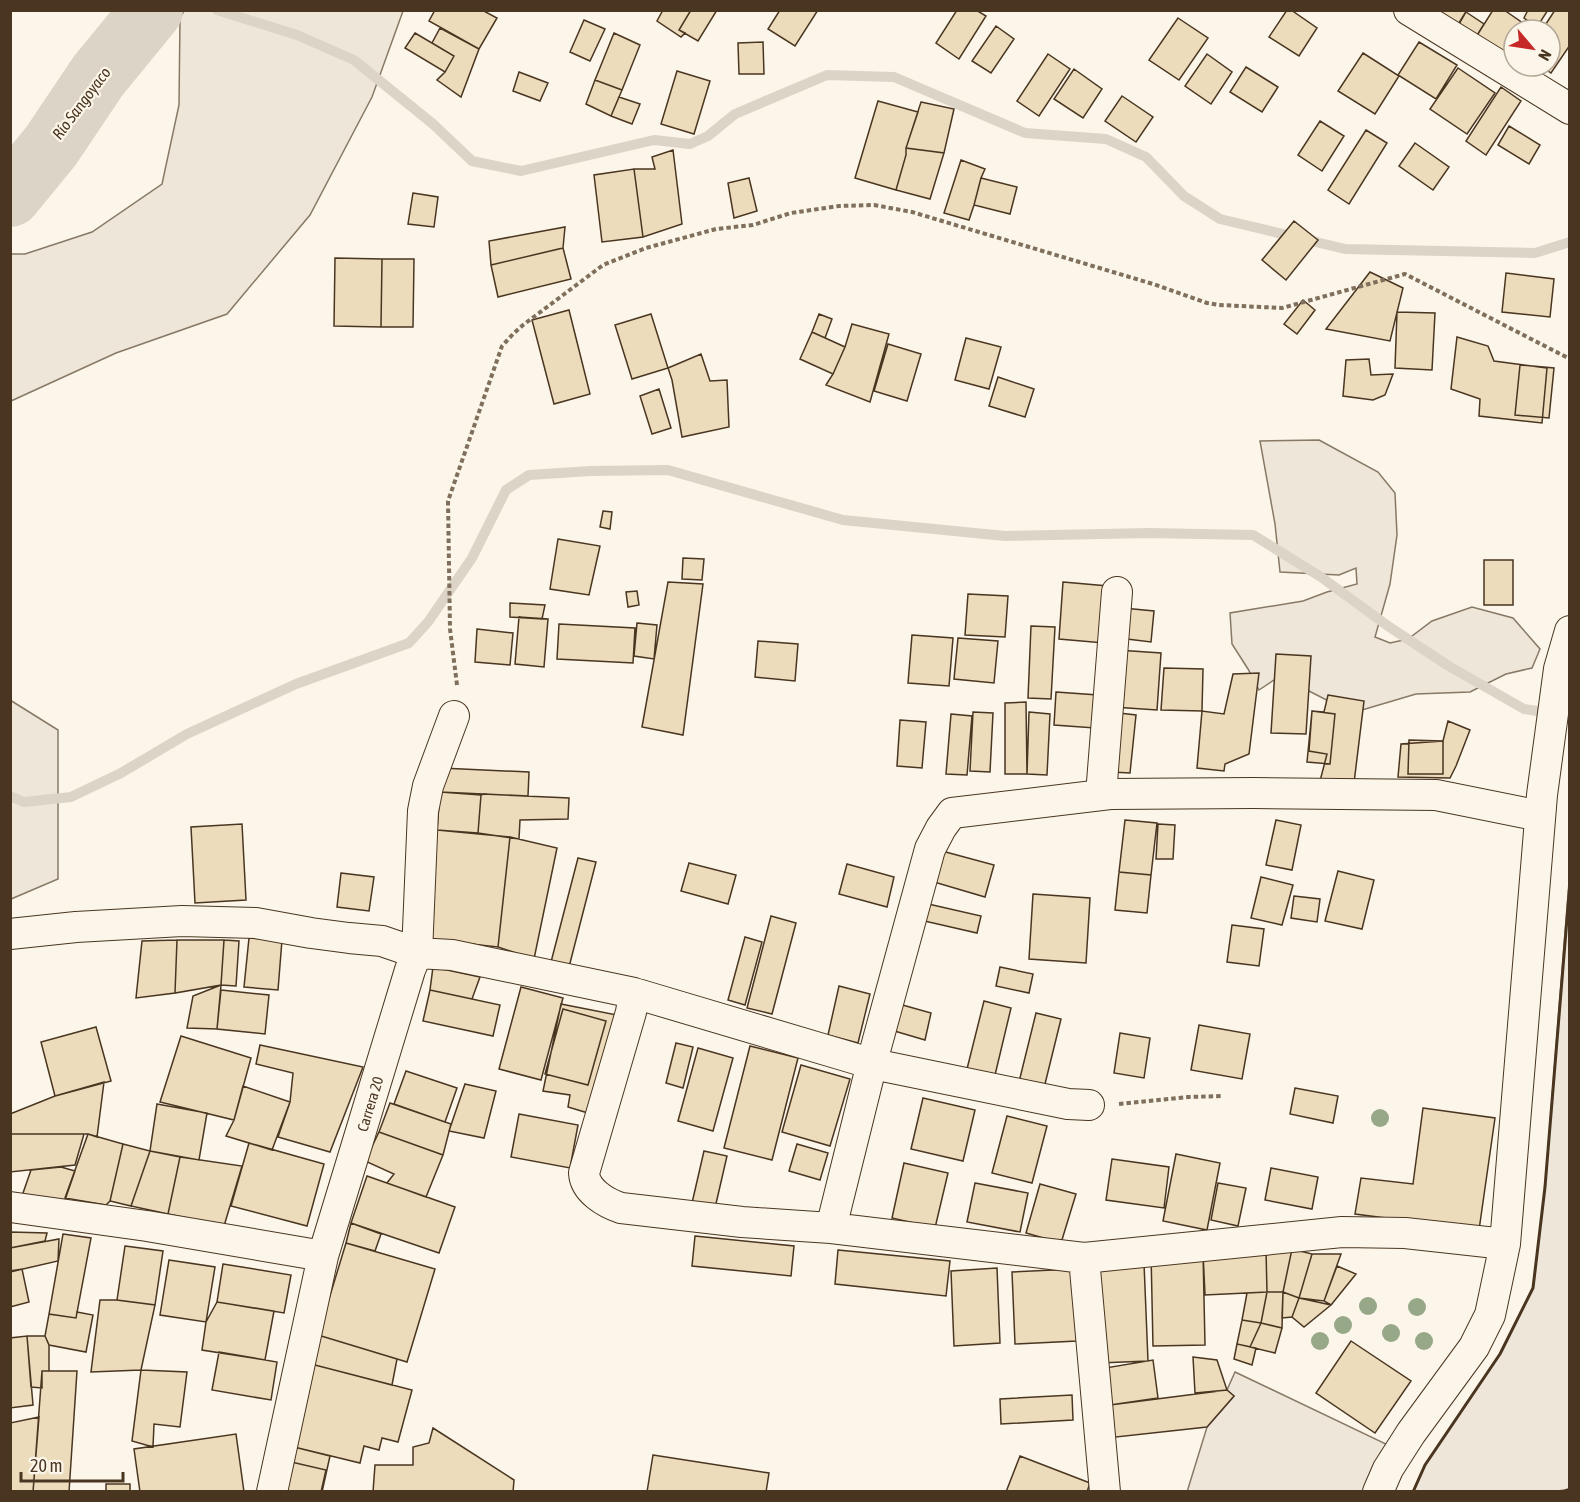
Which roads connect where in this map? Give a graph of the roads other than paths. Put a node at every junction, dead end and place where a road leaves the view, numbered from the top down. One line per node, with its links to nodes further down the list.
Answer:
1 (1409, 10): 2 (street)
2 (1569, 110)
3 (1117, 592): 6 (street)
4 (1569, 631): 7 (street)
5 (456, 704): 9 (street, Carrera 20)
6 (1101, 795): 7 (street); 11 (street)
7 (1541, 806): 15 (street)
8 (10, 934): 9 (street)
9 (417, 953): 10 (street); 16 (street, Carrera 20)
10 (634, 993): 11 (street); 14 (street)
11 (873, 1064): 12 (street); 14 (street)
12 (1089, 1105)
13 (10, 1207): 16 (street)
14 (831, 1228): 17 (street)
15 (1505, 1244): 17 (street); 20 (street)
16 (323, 1256): 18 (street, Carrera 20)
17 (1084, 1258): 19 (street)
18 (272, 1491)
19 (1105, 1491)
20 (1378, 1491)

